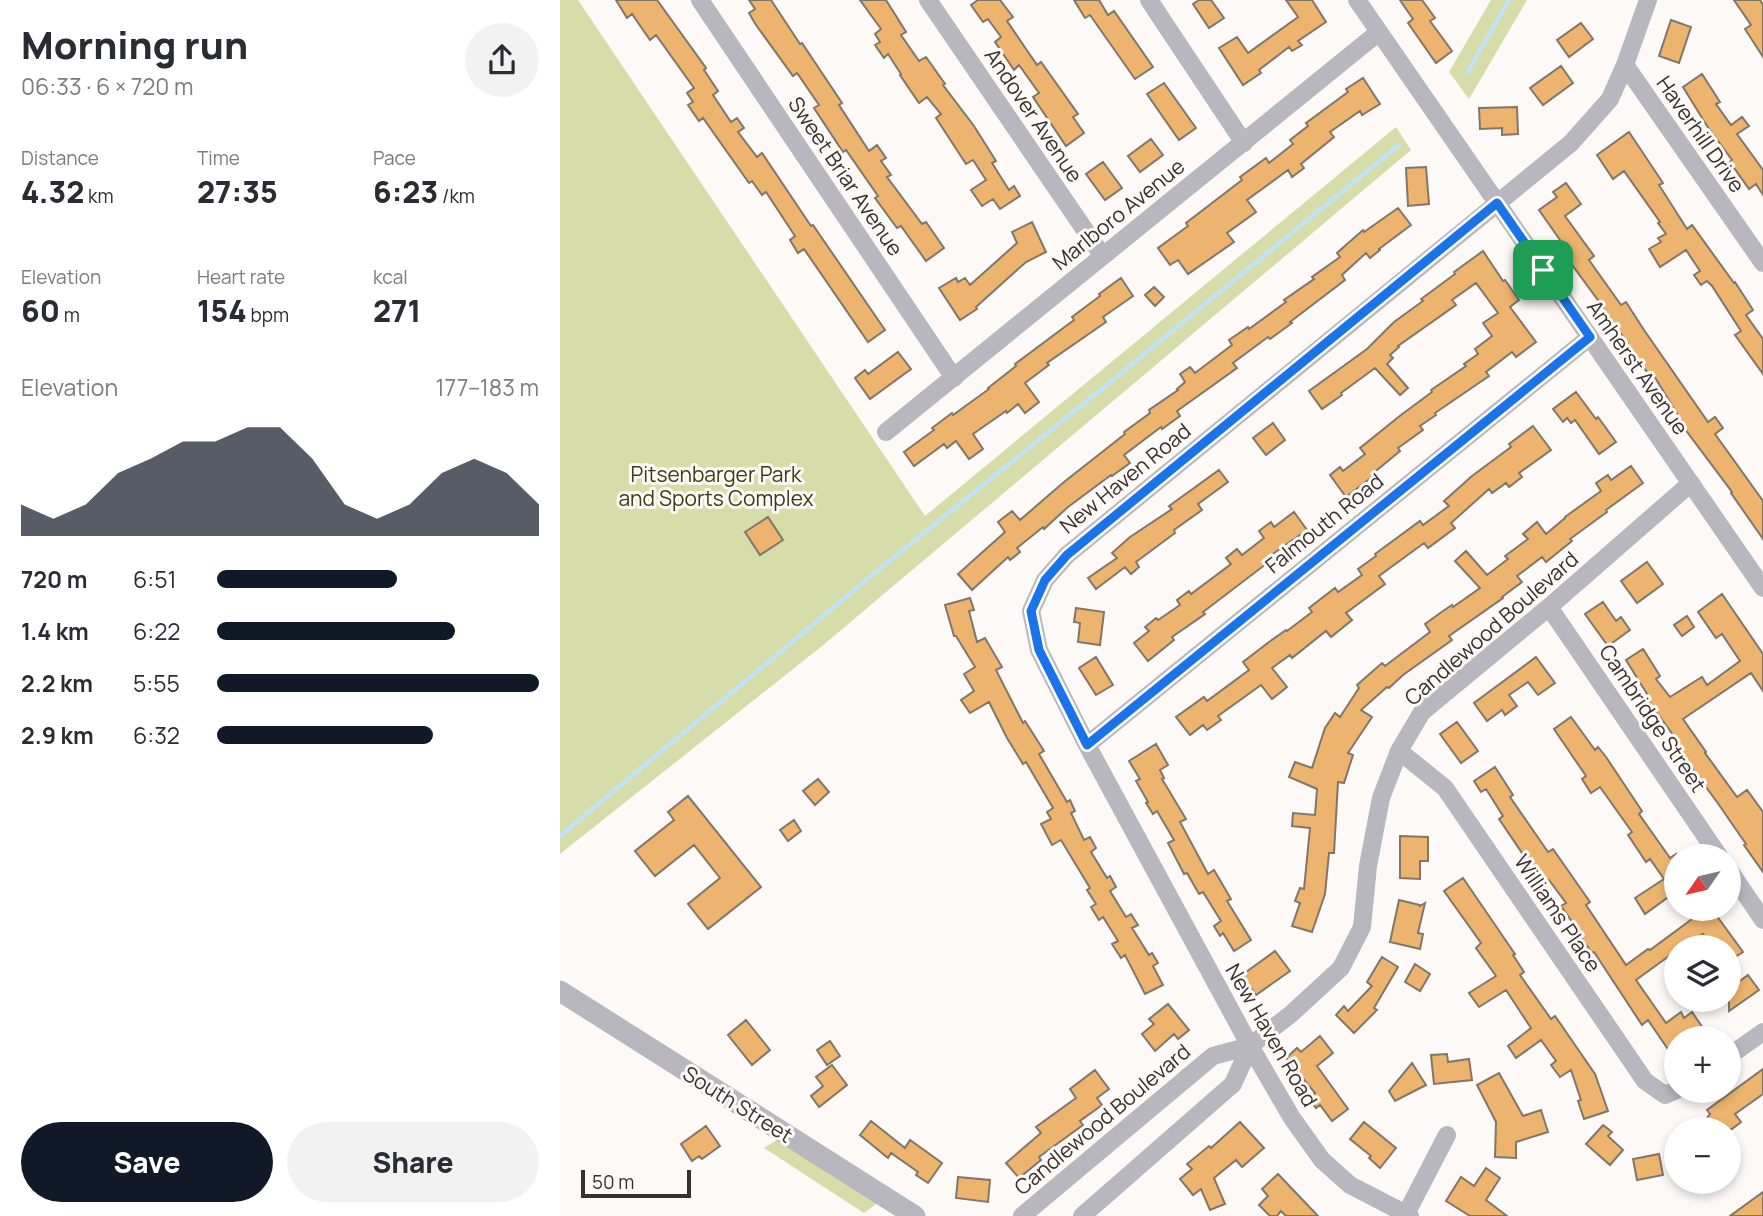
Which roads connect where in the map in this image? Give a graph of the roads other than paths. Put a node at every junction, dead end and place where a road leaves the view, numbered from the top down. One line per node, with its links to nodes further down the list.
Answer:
1 (700, 0): 13 (street, Sweet Briar Avenue)
2 (928, 0): 10 (street, Andover Avenue)
3 (1149, 0): 8 (street)
4 (1357, 0): 6 (street, Amherst Avenue)
5 (1648, 0): 7 (street, New Haven Road)
6 (1379, 32): 8 (street, Marlboro Avenue); 9 (street, Amherst Avenue)
7 (1625, 65): 9 (street, New Haven Road); 11 (street, Haverhill Drive)
8 (1244, 143): 10 (street, Marlboro Avenue)
9 (1497, 203): 12 (street, Amherst Avenue); 18 (street, New Haven Road)
10 (1102, 255): 13 (street, Marlboro Avenue)
11 (1763, 263)
12 (1590, 337): 15 (street, Amherst Avenue); 18 (street, Falmouth Road)
13 (954, 378): 14 (street, Marlboro Avenue)
14 (886, 432)
15 (1691, 483): 16 (street, Amherst Avenue); 17 (street, Candlewood Boulevard)
16 (1763, 588)
17 (1549, 607): 19 (street, Candlewood Boulevard); 20 (street, Cambridge Street)
18 (1087, 745): 25 (street, New Haven Road)
19 (1399, 751): 25 (street, Candlewood Boulevard); 27 (street, Williams Place)
20 (1711, 844)
21 (1741, 888): 22 (street)
22 (1763, 920)
23 (560, 991): 30 (street, South Street)
24 (1763, 1032): 26 (street)
25 (1250, 1046): 29 (street, New Haven Road); 31 (street, Candlewood Boulevard); 32 (street, Candlewood Boulevard)
26 (1741, 1048)
27 (1664, 1095)
28 (1447, 1135): 29 (street)
29 (1408, 1215)
30 (915, 1216)
31 (1022, 1216)
32 (1082, 1216)

